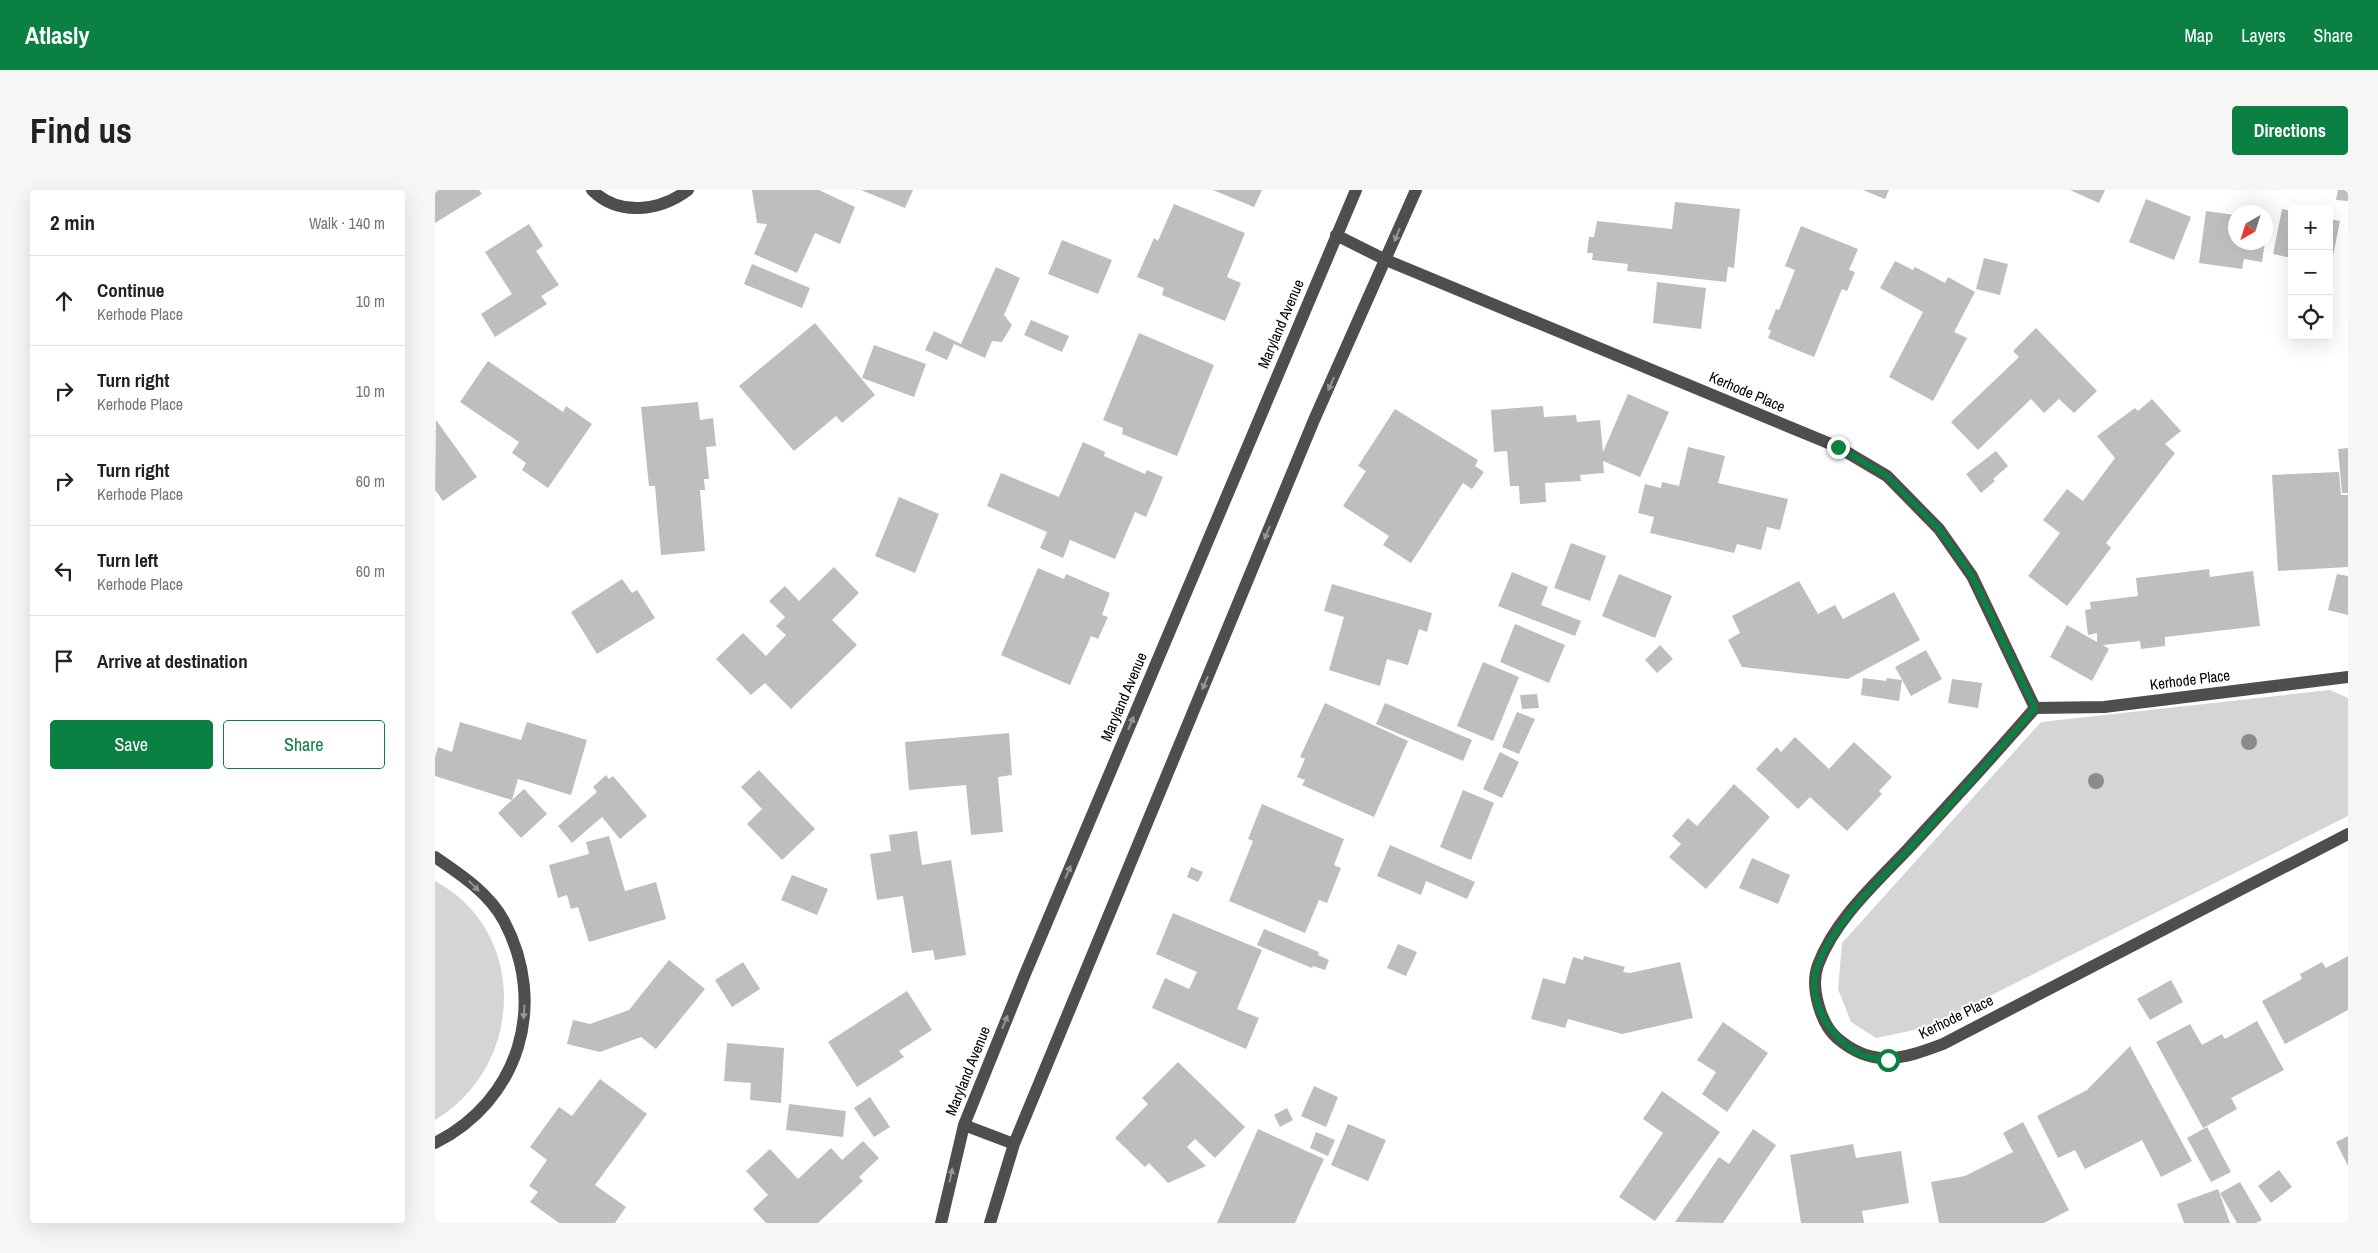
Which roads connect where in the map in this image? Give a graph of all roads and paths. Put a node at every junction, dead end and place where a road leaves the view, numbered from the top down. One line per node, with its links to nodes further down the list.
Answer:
1 (592, 190): 2 (street)
2 (687, 190)
3 (1356, 190): 5 (street, Maryland Avenue)
4 (1415, 190): 6 (street, one-way to 6)
5 (1336, 235): 6 (street, Kerhode Place); 11 (street, Maryland Avenue, one-way to 5)
6 (1386, 260): 8 (street, Kerhode Place); 13 (street, one-way to 13)
7 (2348, 677): 8 (street, Kerhode Place)
8 (2035, 708): 9 (street, Kerhode Place)
9 (2348, 834)
10 (435, 857): 12 (street, one-way to 12)
11 (964, 1125): 13 (street); 14 (street, Maryland Avenue, one-way to 11)
12 (435, 1143)
13 (1014, 1144): 15 (street)
14 (941, 1223)
15 (990, 1223)

